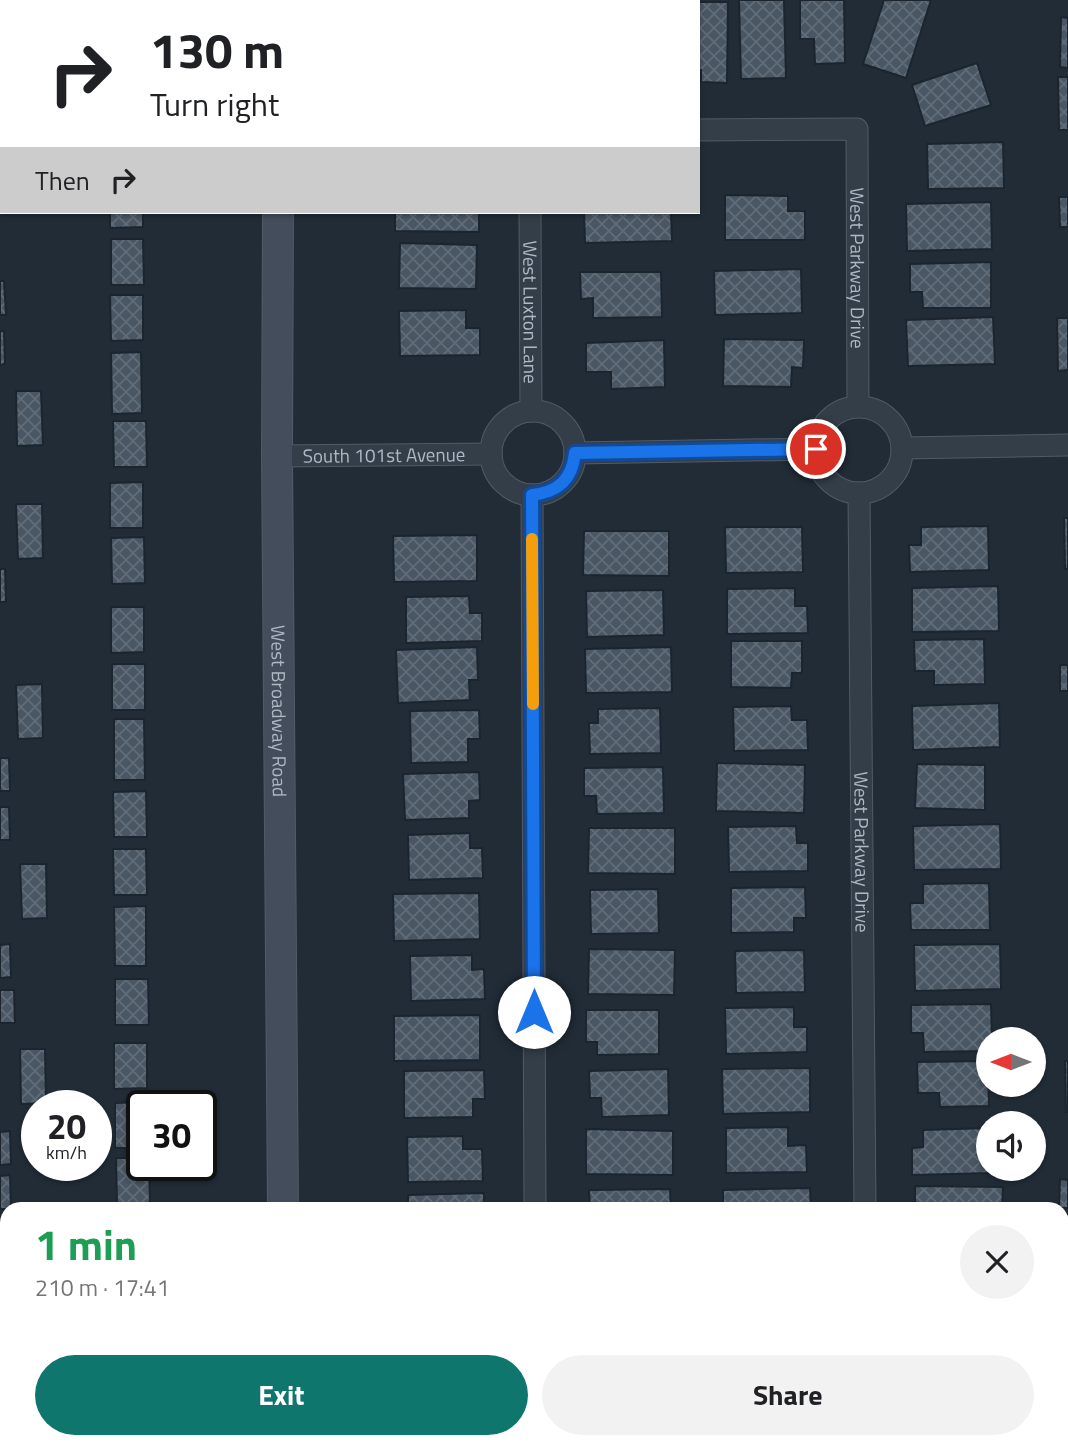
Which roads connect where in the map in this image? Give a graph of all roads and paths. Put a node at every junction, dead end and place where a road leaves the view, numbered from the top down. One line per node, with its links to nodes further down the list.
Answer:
1 (700, 131): 4 (street, West Parkway Drive)
2 (278, 214): 11 (main road, West Broadway Road)
3 (530, 214): 5 (street, West Luxton Lane)
4 (858, 406): 7 (street); 8 (street)
5 (531, 411): 9 (street); 10 (street)
6 (1068, 445): 7 (street)
7 (902, 448): 12 (street)
8 (816, 449): 9 (street); 12 (street)
9 (575, 453): 13 (street)
10 (491, 454): 11 (street, South 101st Avenue); 13 (street)
11 (277, 456): 14 (main road, West Broadway Road)
12 (859, 493): 16 (street, West Parkway Drive)
13 (532, 495): 15 (street)
14 (283, 1202)
15 (535, 1202)
16 (865, 1202)

